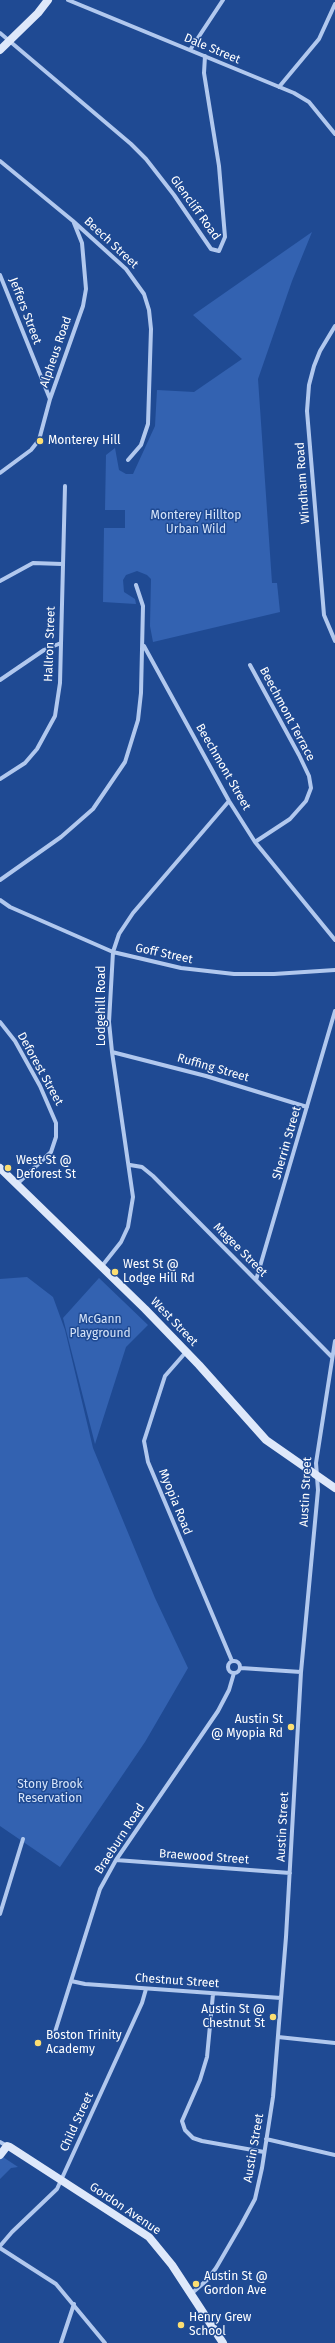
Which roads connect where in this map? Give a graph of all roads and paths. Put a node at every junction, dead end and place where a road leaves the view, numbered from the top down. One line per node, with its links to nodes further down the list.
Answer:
1 (48, 0): 6 (street)
2 (68, 0): 8 (street, Dale Street)
3 (223, 0): 8 (street)
4 (335, 4): 10 (street)
5 (0, 33): 6 (street)
6 (10, 41): 7 (street); 9 (street, Glencliff Road)
7 (0, 50)
8 (190, 50): 9 (street, Dale Street)
9 (204, 56): 10 (street, Dale Street)
10 (280, 87): 11 (street, Dale Street)
11 (334, 131)
12 (0, 161): 13 (street, Beech Street)
13 (73, 221): 16 (street, Alpheus Road); 17 (street, Beech Street)
14 (0, 275): 16 (street, Jeffers Street)
15 (335, 326): 23 (street, Windham Road)
16 (50, 399): 18 (street, Alpheus Road)
17 (128, 460)
18 (0, 473)
19 (65, 486): 20 (street, Hallron Street)
20 (62, 564): 21 (street); 24 (street, Hallron Street)
21 (0, 581)
22 (136, 585): 25 (street, Beechmont Street)
23 (335, 642)
24 (61, 643): 27 (street); 28 (street, Hallron Street)
25 (143, 644): 29 (street, Beechmont Street); 31 (street)
26 (250, 666): 30 (street, Beechmont Terrace)
27 (0, 680)
28 (0, 779)
29 (229, 801): 30 (street, Beechmont Street); 34 (street, Lodgehill Road)
30 (255, 842): 33 (street, Beechmont Street)
31 (0, 880)
32 (0, 900): 34 (street, Goff Street)
33 (335, 940)
34 (113, 952): 35 (street, Goff Street); 38 (street, Lodgehill Road)
35 (335, 970)
36 (335, 1011): 39 (street, Sherrin Street)
37 (0, 1022): 42 (street, Deforest Street)
38 (112, 1052): 39 (street, Ruffing Street); 40 (street, Lodgehill Road)
39 (307, 1107): 44 (street, Sherrin Street)
40 (130, 1165): 43 (street, Lodgehill Road); 44 (street, Magee Street)
41 (0, 1168): 42 (street, West Street)
42 (16, 1185): 43 (street, West Street)
43 (102, 1266): 46 (street, West Street)
44 (256, 1280): 47 (street, Magee Street)
45 (335, 1341): 47 (street, Austin Street)
46 (186, 1352): 48 (street, West Street); 50 (street, Myopia Road)
47 (332, 1357): 48 (street, Austin Street)
48 (318, 1476): 49 (street, West Street); 52 (street, Austin Street)
49 (335, 1488)
50 (232, 1661): 51 (street); 53 (street)
51 (241, 1668): 52 (street); 53 (street)
52 (301, 1672): 56 (street, Austin Street)
53 (234, 1673): 55 (street, Braeburn Road)
54 (23, 1839): 57 (street)
55 (116, 1860): 56 (street, Braewood Street); 58 (street, Braeburn Road)
56 (290, 1873): 61 (street, Austin Street)
57 (0, 1914)
58 (71, 1981): 59 (street, Chestnut Street); 62 (street, Braeburn Road)
59 (146, 1989): 60 (street, Chestnut Street); 70 (street, Child Street)
60 (213, 1994): 61 (street, Chestnut Street); 67 (street)
61 (281, 1998): 63 (street, Austin Street)
62 (55, 2032)
63 (278, 2036): 64 (street); 65 (street, Austin Street)
64 (335, 2044)
65 (266, 2139): 67 (street, Austin Street); 69 (street)
66 (3, 2144): 68 (street); 70 (street, Gordon Avenue)
67 (264, 2152): 72 (street, Austin Street)
68 (0, 2155)
69 (335, 2155)
70 (61, 2180): 71 (street, Child Street); 72 (street, Gordon Avenue)
71 (0, 2247): 73 (street)
72 (191, 2294): 76 (street, Gordon Avenue)
73 (74, 2304): 74 (street); 75 (street)
74 (61, 2343)
75 (105, 2343)
76 (223, 2343)

